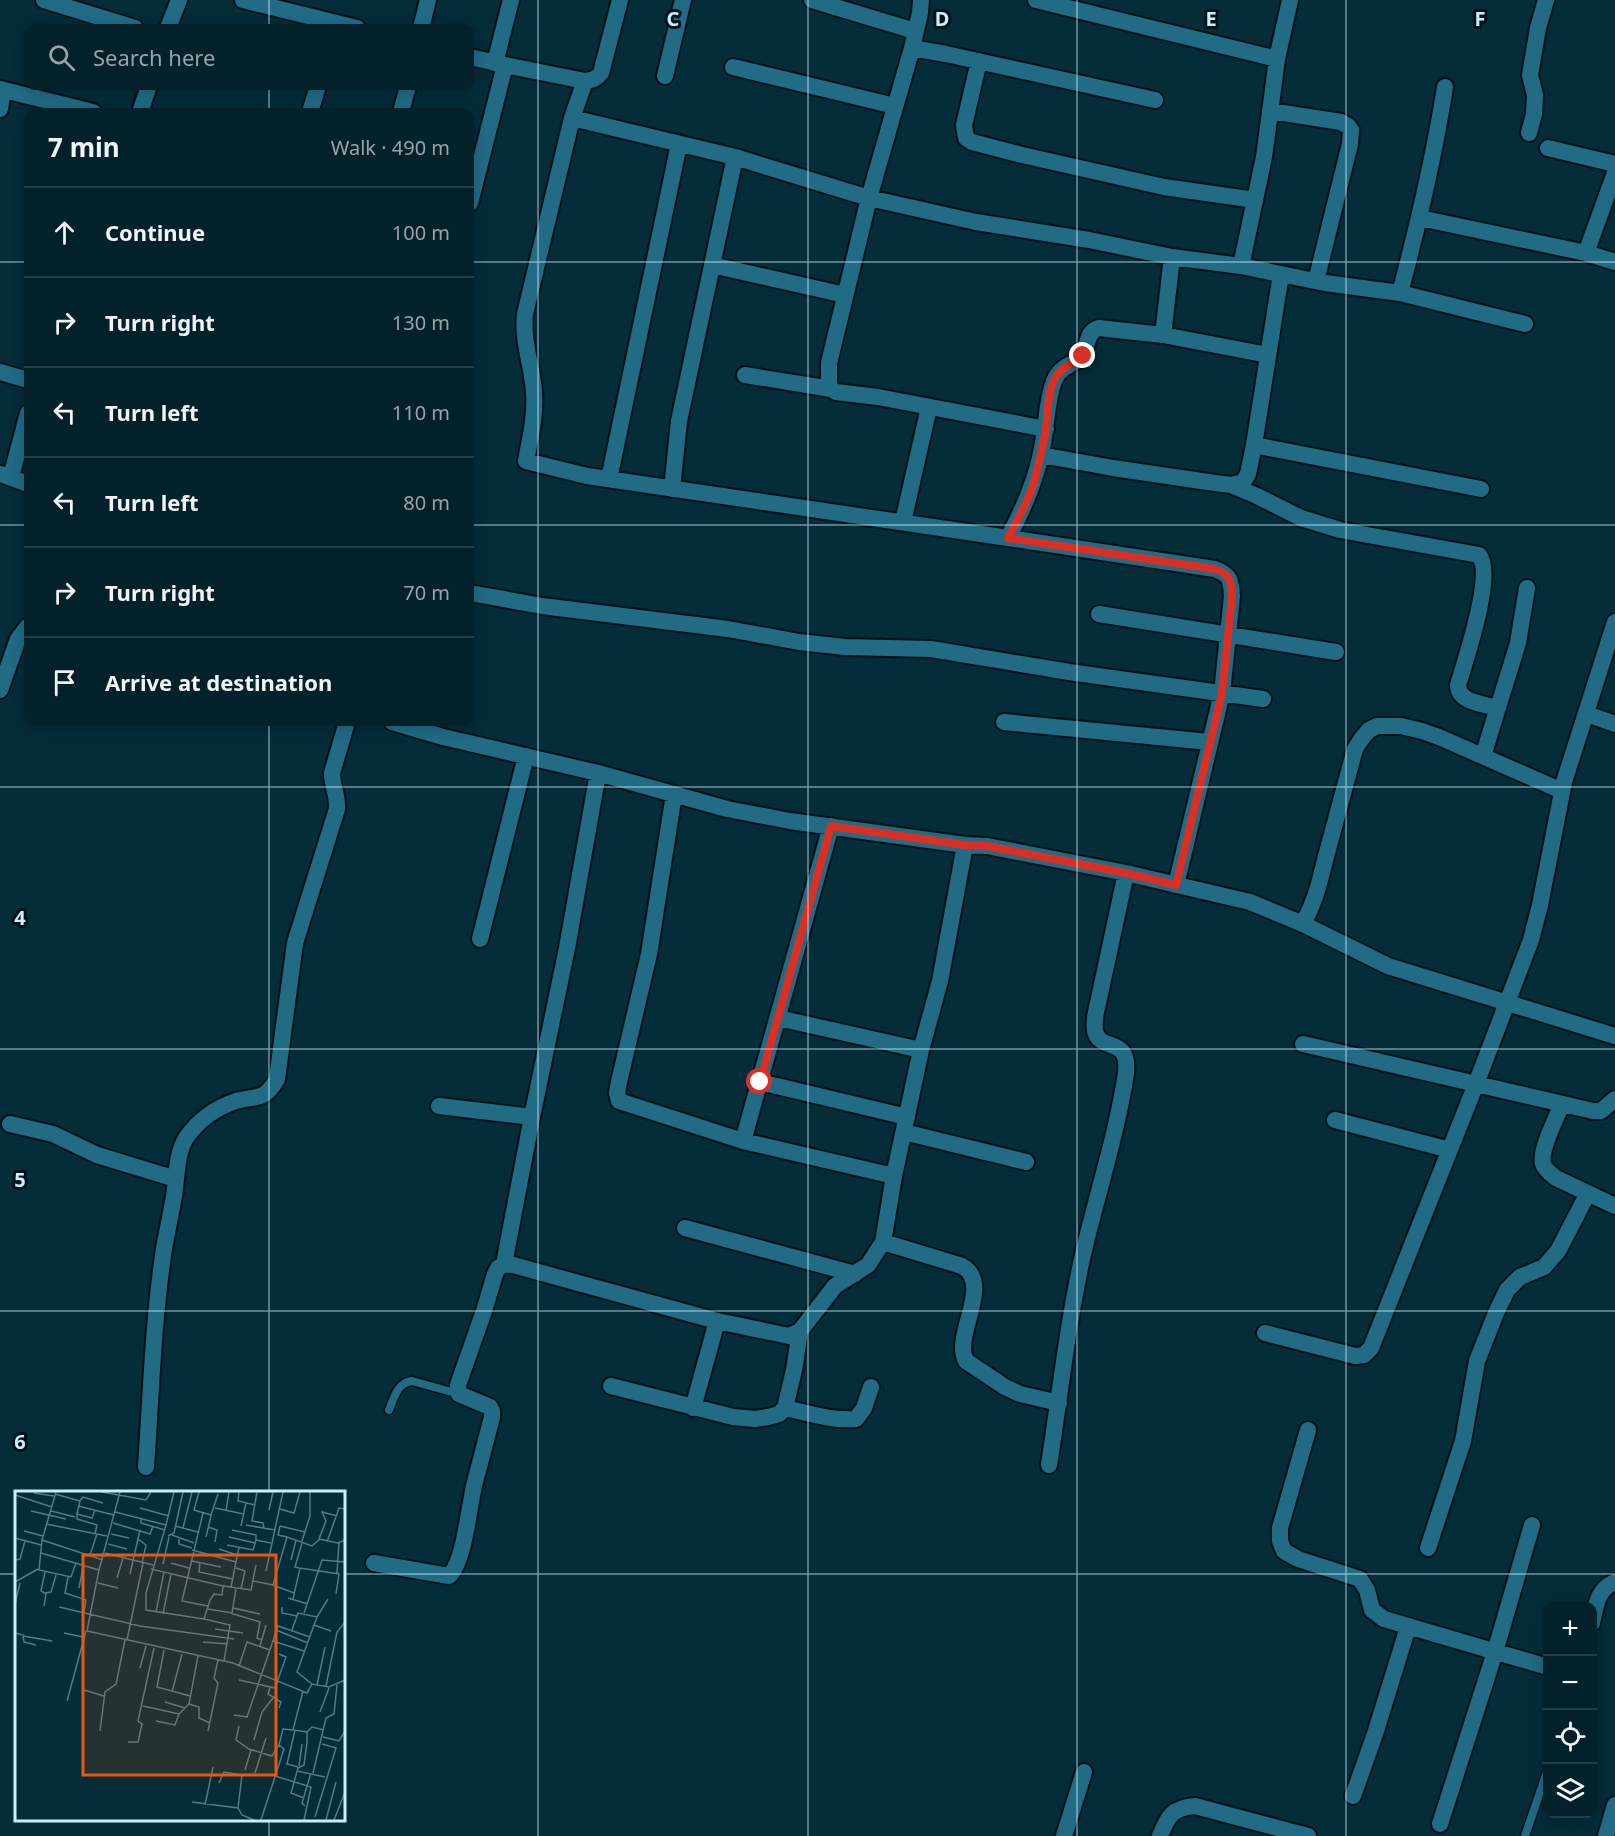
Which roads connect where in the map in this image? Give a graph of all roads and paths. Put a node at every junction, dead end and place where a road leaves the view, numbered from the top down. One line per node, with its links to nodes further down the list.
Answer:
1 (179, 0): 14 (street)
2 (243, 0): 15 (street)
3 (428, 0): 16 (street)
4 (511, 0): 22 (street)
5 (620, 0): 25 (street)
6 (683, 0): 24 (street)
7 (812, 0): 17 (street)
8 (921, 0): 17 (street)
9 (1036, 0): 20 (street)
10 (1546, 0): 40 (street)
11 (52, 1): 13 (street)
12 (1285, 1): 20 (street)
13 (123, 24)
14 (170, 24)
15 (329, 24)
16 (422, 24)
17 (915, 31): 18 (street)
18 (912, 48): 21 (street); 32 (street)
19 (474, 58): 22 (street)
20 (1277, 59): 38 (street)
21 (979, 61): 31 (street); 48 (street)
22 (500, 64): 25 (street); 46 (street)
23 (733, 67): 32 (street)
24 (665, 76)
25 (585, 81): 39 (street)
26 (1445, 87): 49 (street)
27 (2, 90): 33 (street); 37 (street)
28 (147, 90): 34 (street)
29 (317, 90): 35 (street)
30 (407, 90): 36 (street)
31 (1155, 100)
32 (895, 106): 47 (street)
33 (72, 108)
34 (141, 108)
35 (311, 108)
36 (402, 108)
37 (0, 109)
38 (1270, 111): 48 (street); 56 (street)
39 (572, 118): 41 (street); 72 (street)
40 (1529, 133)
41 (679, 144): 43 (street); 72 (street)
42 (1548, 148): 44 (street)
43 (735, 157): 47 (street); 53 (street)
44 (1615, 165)
45 (1615, 173): 50 (street)
46 (474, 184)
47 (870, 198): 51 (street); 58 (street)
48 (1255, 200): 54 (street)
49 (1420, 218): 50 (street); 57 (street)
50 (1586, 253): 52 (street)
51 (1172, 257): 54 (street); 60 (street)
52 (1615, 262)
53 (712, 265): 58 (street); 75 (street)
54 (1241, 266): 55 (street)
55 (1281, 274): 56 (street); 61 (street)
56 (1316, 281): 57 (street)
57 (1400, 293): 59 (street)
58 (845, 295): 65 (street)
59 (1525, 324)
60 (1163, 335): 61 (street); 68 (street)
61 (1269, 355): 69 (street)
62 (0, 372): 64 (street)
63 (745, 375): 65 (street)
64 (24, 379)
65 (831, 389): 66 (street)
66 (929, 407): 68 (street); 77 (street)
67 (24, 424): 71 (street)
68 (1046, 429): 70 (street)
69 (1254, 445): 74 (street); 76 (street)
70 (1041, 455): 74 (street); 78 (street)
71 (5, 476): 73 (street)
72 (609, 479): 75 (street)
73 (24, 483)
74 (1231, 485): 89 (street)
75 (672, 489): 77 (street)
76 (1481, 489)
77 (903, 522): 78 (street)
78 (1008, 538): 84 (street)
79 (1527, 588): 89 (street)
80 (474, 594): 87 (street)
81 (1099, 614): 84 (street)
82 (1614, 627): 90 (street)
83 (24, 629): 86 (street)
84 (1229, 634): 85 (street); 87 (street)
85 (1336, 651)
86 (1, 686)
87 (1222, 693): 88 (street); 95 (street)
88 (1263, 699)
89 (1498, 708): 97 (street)
90 (1587, 714): 92 (street); 99 (street)
91 (1005, 722): 95 (street)
92 (1615, 724)
93 (346, 726): 125 (street)
94 (406, 726): 96 (street)
95 (1209, 742): 104 (street)
96 (526, 756): 98 (street); 106 (street)
97 (1483, 756): 99 (street); 105 (street)
98 (598, 773): 100 (street); 117 (street)
99 (1562, 791): 107 (street)
100 (674, 794): 101 (street); 121 (street)
101 (831, 826): 102 (street); 108 (street)
102 (965, 845): 103 (street); 111 (street)
103 (1126, 873): 104 (street); 138 (street)
104 (1176, 885): 105 (street)
105 (1303, 924): 107 (street)
106 (480, 939)
107 (1506, 1003): 109 (street); 113 (street)
108 (778, 1018): 111 (street); 112 (street)
109 (1615, 1036)
110 (1303, 1044): 113 (street)
111 (921, 1050): 120 (street)
112 (760, 1082): 120 (street); 121 (street)
113 (1476, 1084): 115 (street); 122 (street)
114 (1615, 1099): 115 (street)
115 (1562, 1104): 126 (street)
116 (439, 1106): 117 (street)
117 (532, 1117): 130 (street)
118 (1335, 1120): 122 (street)
119 (10, 1124): 125 (street)
120 (905, 1125): 123 (street); 124 (street)
121 (743, 1141): 124 (street)
122 (1450, 1150): 134 (street)
123 (1026, 1162)
124 (894, 1176): 129 (street)
125 (176, 1179): 144 (street)
126 (1587, 1193): 127 (street); 146 (street)
127 (1615, 1206)
128 (686, 1228): 131 (street)
129 (883, 1242): 131 (street); 138 (street)
130 (504, 1264): 132 (street); 137 (street)
131 (855, 1274): 133 (street)
132 (717, 1321): 133 (street); 139 (street)
133 (800, 1331): 140 (street)
134 (1265, 1332)
135 (611, 1386): 139 (street)
136 (871, 1386): 140 (street)
137 (459, 1394): 141 (lane); 147 (street)
138 (1059, 1403): 143 (street)
139 (693, 1408): 140 (street)
140 (785, 1408)
141 (389, 1410)
142 (1308, 1430): 150 (street)
143 (1049, 1465)
144 (146, 1467)
145 (1532, 1525): 151 (street)
146 (1428, 1548)
147 (374, 1563)
148 (1615, 1582): 149 (street)
149 (1597, 1606)
150 (1408, 1627): 151 (street); 155 (street)
151 (1494, 1652): 152 (street); 157 (street)
152 (1543, 1666)
153 (1084, 1772): 158 (street)
154 (1543, 1784): 161 (lane)
155 (1353, 1796)
156 (1615, 1805): 162 (street)
157 (1440, 1824)
158 (1064, 1836)
159 (1160, 1836): 160 (street)
160 (1308, 1836)
161 (1525, 1836)
162 (1606, 1836)

